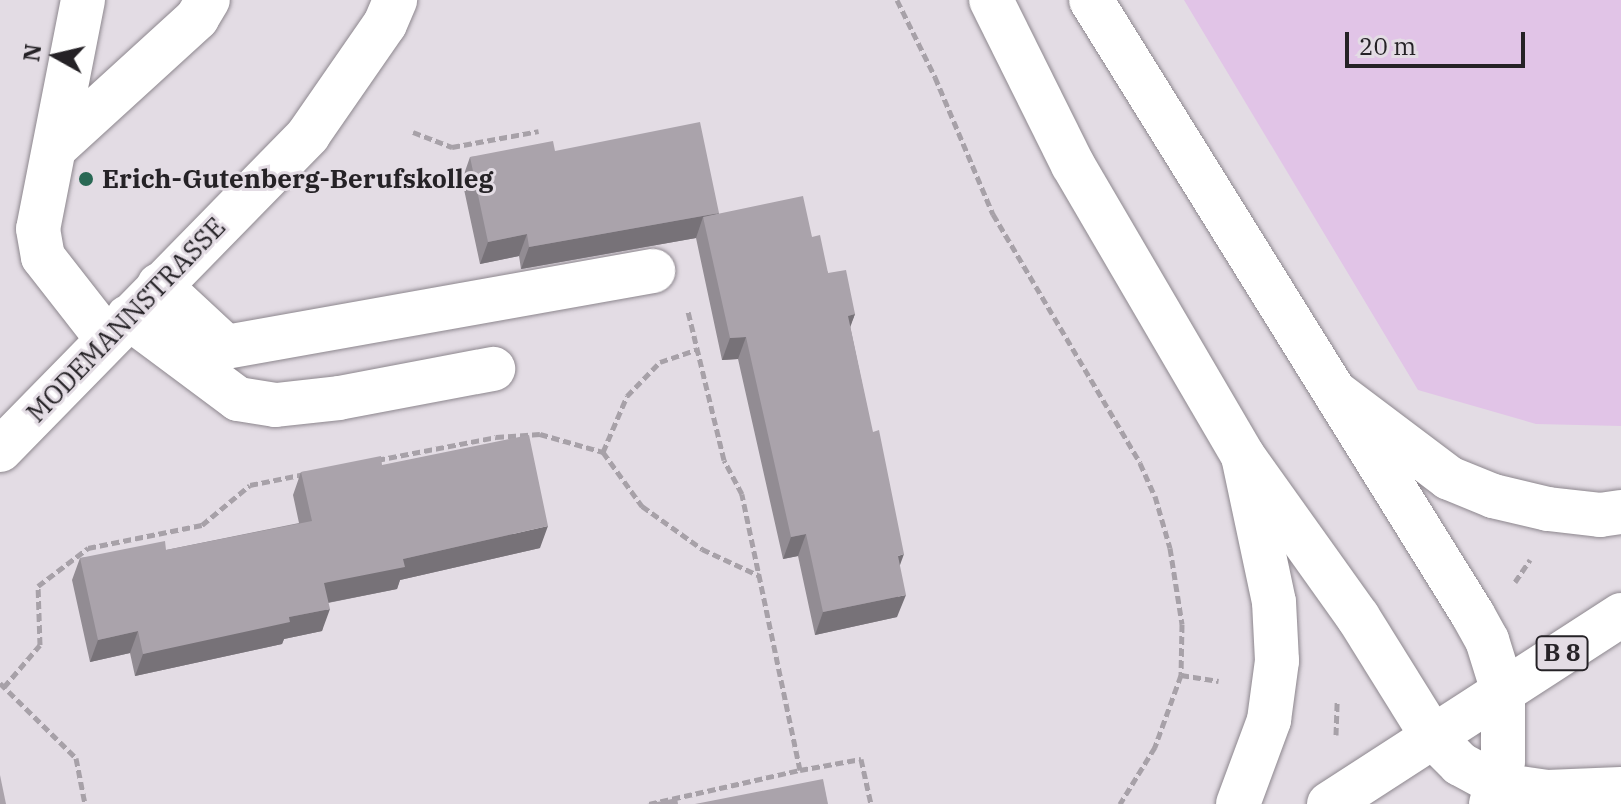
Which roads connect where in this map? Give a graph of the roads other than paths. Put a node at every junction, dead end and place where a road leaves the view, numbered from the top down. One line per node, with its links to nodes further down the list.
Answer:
1 (83, 0): 6 (main road)
2 (208, 0): 6 (main road)
3 (395, 0): 8 (main road, MODEMANNSTRASSE)
4 (991, 0): 13 (main road)
5 (1091, 0): 11 (main road)
6 (57, 146): 9 (main road)
7 (653, 271): 8 (main road)
8 (159, 285): 9 (main road, MODEMANNSTRASSE)
9 (117, 328): 10 (main road); 12 (main road, MODEMANNSTRASSE)
10 (493, 369)
11 (1335, 392): 14 (main road); 16 (main road)
12 (0, 450)
13 (1243, 456): 17 (main road); 21 (main road)
14 (1621, 512)
15 (1621, 615): 16 (main road, B 8)
16 (1503, 691): 17 (main road, B 8); 19 (main road)
17 (1432, 736): 19 (main road); 22 (main road, B 8)
18 (1621, 789): 19 (main road)
19 (1495, 794)
20 (1621, 798): 23 (main road)
21 (1238, 804)
22 (1329, 804)
23 (1611, 804)

